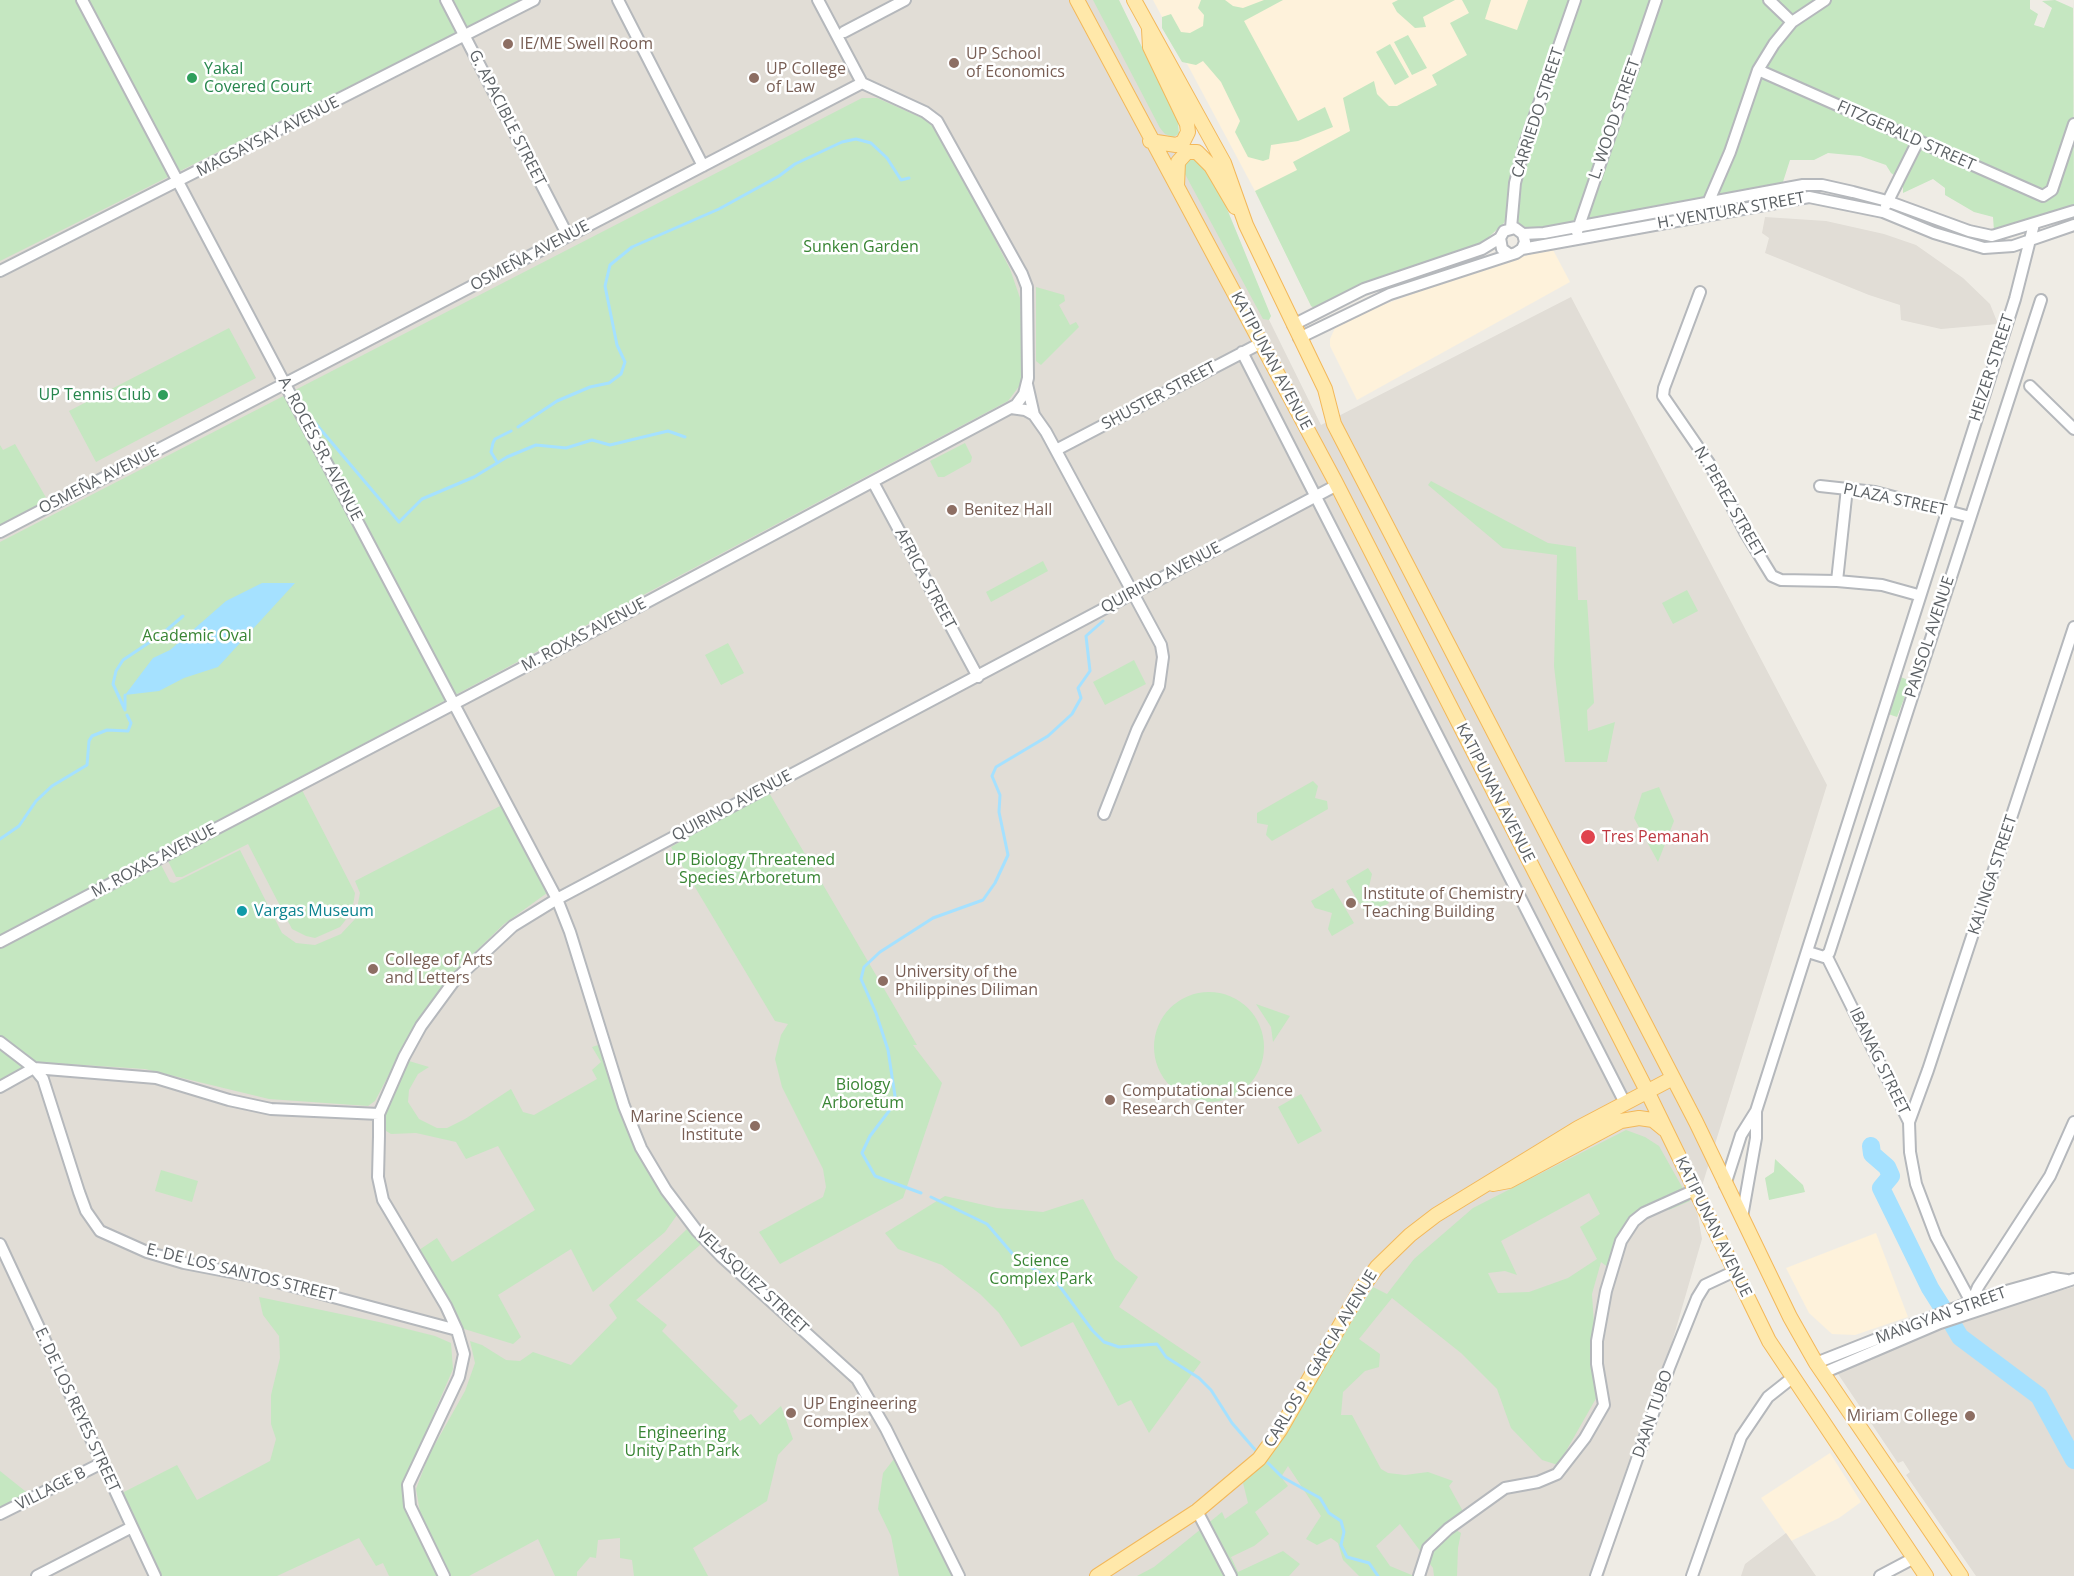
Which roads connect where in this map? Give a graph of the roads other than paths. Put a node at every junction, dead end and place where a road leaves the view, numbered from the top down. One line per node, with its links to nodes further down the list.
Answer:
1 (82, 0): 23 (street, A. ROCES SR. AVENUE)
2 (446, 0): 16 (street, G. APACIBLE STREET)
3 (534, 0): 16 (street, MAGSAYSAY AVENUE)
4 (618, 0): 22 (street)
5 (818, 0): 18 (street)
6 (905, 0): 15 (street)
7 (1077, 0): 20 (main road, KATIPUNAN AVENUE)
8 (1134, 0): 14 (main road, KATIPUNAN AVENUE)
9 (1575, 0): 32 (street, CARRIEDO STREET)
10 (1656, 0): 33 (street, L. WOOD STREET)
11 (1769, 0): 13 (street)
12 (1825, 0): 13 (street)
13 (1792, 22): 17 (street)
14 (1149, 26): 20 (main road); 29 (main road, KATIPUNAN AVENUE)
15 (844, 32)
16 (465, 36): 23 (street, MAGSAYSAY AVENUE); 35 (street, G. APACIBLE STREET)
17 (1758, 70): 21 (street, FITZGERALD STREET); 26 (street)
18 (862, 83): 22 (street, OSMEÑA AVENUE); 47 (street)
19 (2074, 124): 21 (street, FITZGERALD STREET)
20 (1150, 141): 24 (main road, KATIPUNAN AVENUE)
21 (1918, 141): 25 (street)
22 (703, 166): 35 (street, OSMEÑA AVENUE)
23 (179, 182): 40 (street, MAGSAYSAY AVENUE); 46 (street, A. ROCES SR. AVENUE)
24 (1178, 191): 29 (main road); 44 (main road, KATIPUNAN AVENUE)
25 (1887, 201): 26 (street, H. VENTURA STREET); 28 (street); 30 (street, H. VENTURA STREET)
26 (1709, 209): 28 (street, H. VENTURA STREET); 33 (street, H. VENTURA STREET)
27 (2074, 211): 30 (street, H. VENTURA STREET)
28 (1883, 213): 37 (street, H. VENTURA STREET)
29 (1244, 221): 43 (main road, KATIPUNAN AVENUE)
30 (2034, 224): 37 (street, HEIZER STREET)
31 (2074, 225): 37 (street, H. VENTURA STREET)
32 (1512, 228): 34 (street); 36 (street)
33 (1577, 232): 34 (street, H. VENTURA STREET); 38 (street, H. VENTURA STREET)
34 (1523, 234): 38 (street)
35 (568, 236): 46 (street, OSMEÑA AVENUE)
36 (1500, 238): 39 (street); 43 (street)
37 (2031, 240): 58 (street, HEIZER STREET)
38 (1522, 249): 39 (street)
39 (1509, 254): 43 (street)
40 (0, 271)
41 (1700, 292): 61 (street, N. PEREZ STREET)
42 (2041, 300): 59 (street, PANSOL AVENUE)
43 (1296, 331): 66 (main road, KATIPUNAN AVENUE)
44 (1261, 342): 45 (street, SHUSTER STREET); 54 (main road, KATIPUNAN AVENUE)
45 (1242, 352): 52 (street, SHUSTER STREET); 57 (street, KATIPUNAN AVENUE)
46 (285, 383): 60 (street, OSMEÑA AVENUE); 67 (street, A. ROCES SR. AVENUE)
47 (1027, 384): 49 (street, M. ROXAS AVENUE); 50 (street)
48 (2030, 386): 51 (street)
49 (1011, 408): 50 (street); 53 (street, M. ROXAS AVENUE)
50 (1034, 415): 52 (street)
51 (2074, 429)
52 (1056, 450): 62 (street)
53 (873, 482): 65 (street, AFRICA STREET); 67 (street, M. ROXAS AVENUE)
54 (1337, 485): 57 (street, QUIRINO AVENUE); 68 (main road, KATIPUNAN AVENUE)
55 (1820, 486): 56 (street, PLAZA STREET)
56 (1847, 488): 58 (street, PLAZA STREET); 61 (street)
57 (1315, 496): 62 (street, QUIRINO AVENUE); 82 (street, KATIPUNAN AVENUE)
58 (1945, 510): 59 (street, PLAZA STREET); 63 (street, PANSOL AVENUE)
59 (1970, 518): 75 (street, PANSOL AVENUE)
60 (0, 532)
61 (1837, 581): 63 (street, N. PEREZ STREET)
62 (1134, 593): 65 (street, QUIRINO AVENUE); 69 (street)
63 (1918, 595): 74 (street, PANSOL AVENUE)
64 (2074, 627): 85 (street, KALINGA STREET)
65 (978, 677): 70 (street, QUIRINO AVENUE)
66 (1474, 695): 68 (main road); 71 (main road, KATIPUNAN AVENUE)
67 (454, 704): 70 (street, A. ROCES SR. AVENUE); 73 (street, M. ROXAS AVENUE)
68 (1450, 707): 72 (main road, KATIPUNAN AVENUE)
69 (1104, 814)
70 (557, 899): 84 (street, QUIRINO AVENUE); 108 (street, VELASQUEZ STREET)
71 (1591, 922): 72 (main road); 79 (main road, KATIPUNAN AVENUE)
72 (1566, 932): 77 (main road, KATIPUNAN AVENUE)
73 (0, 942)
74 (1808, 952): 75 (street); 83 (street, PANSOL AVENUE)
75 (1827, 957): 85 (street, IBANAG STREET)
76 (0, 1042): 78 (street, E. DE LOS SANTOS STREET)
77 (1634, 1066): 81 (main road, KATIPUNAN AVENUE); 82 (main road)
78 (34, 1068): 80 (street); 84 (street); 97 (street, E. DE LOS SANTOS STREET)
79 (1673, 1078): 81 (main road, CARLOS P. GARCIA AVENUE); 89 (main road, KATIPUNAN AVENUE)
80 (0, 1087)
81 (1649, 1095): 82 (main road, CARLOS P. GARCIA AVENUE); 87 (main road, KATIPUNAN AVENUE); 95 (main road)
82 (1625, 1103): 88 (main road, CARLOS P. GARCIA AVENUE)
83 (1756, 1111): 89 (street, PANSOL AVENUE); 91 (street, PANSOL AVENUE)
84 (379, 1114): 97 (street, QUIRINO AVENUE)
85 (1909, 1122): 96 (street, IBANAG STREET)
86 (2074, 1122): 96 (street)
87 (1667, 1132): 88 (main road, CARLOS P. GARCIA AVENUE); 90 (main road, KATIPUNAN AVENUE)
88 (1488, 1185): 101 (main road, CARLOS P. GARCIA AVENUE)
89 (1725, 1185): 91 (main road, KATIPUNAN AVENUE)
90 (1695, 1190): 93 (main road, KATIPUNAN AVENUE); 111 (street)
91 (1742, 1217): 95 (main road, KATIPUNAN AVENUE)
92 (0, 1244): 100 (street, E. DE LOS REYES STREET)
93 (1735, 1271): 99 (main road, KATIPUNAN AVENUE); 112 (street, DAAN TUBO)
94 (2071, 1280): 96 (street, MANGYAN STREET)
95 (1772, 1281): 98 (main road, KATIPUNAN AVENUE)
96 (1972, 1306): 98 (street, MANGYAN STREET)
97 (457, 1330): 107 (street, QUIRINO AVENUE)
98 (1820, 1368): 116 (main road, KATIPUNAN AVENUE)
99 (1792, 1378): 104 (main road, KATIPUNAN AVENUE); 113 (street)
100 (102, 1463): 102 (street, VILLAGE B); 103 (street, E. DE LOS REYES STREET)
101 (1197, 1511): 109 (main road, CARLOS P. GARCIA AVENUE); 110 (street)
102 (0, 1514)
103 (132, 1527): 105 (street); 106 (street, E. DE LOS REYES STREET)
104 (1914, 1558): 114 (street); 115 (main road, KATIPUNAN AVENUE)
105 (37, 1576)
106 (155, 1576)
107 (444, 1576)
108 (959, 1576)
109 (1097, 1576)
110 (1232, 1576)
111 (1419, 1576)
112 (1596, 1576)
113 (1692, 1576)
114 (1880, 1576)
115 (1926, 1576)
116 (1961, 1576)

